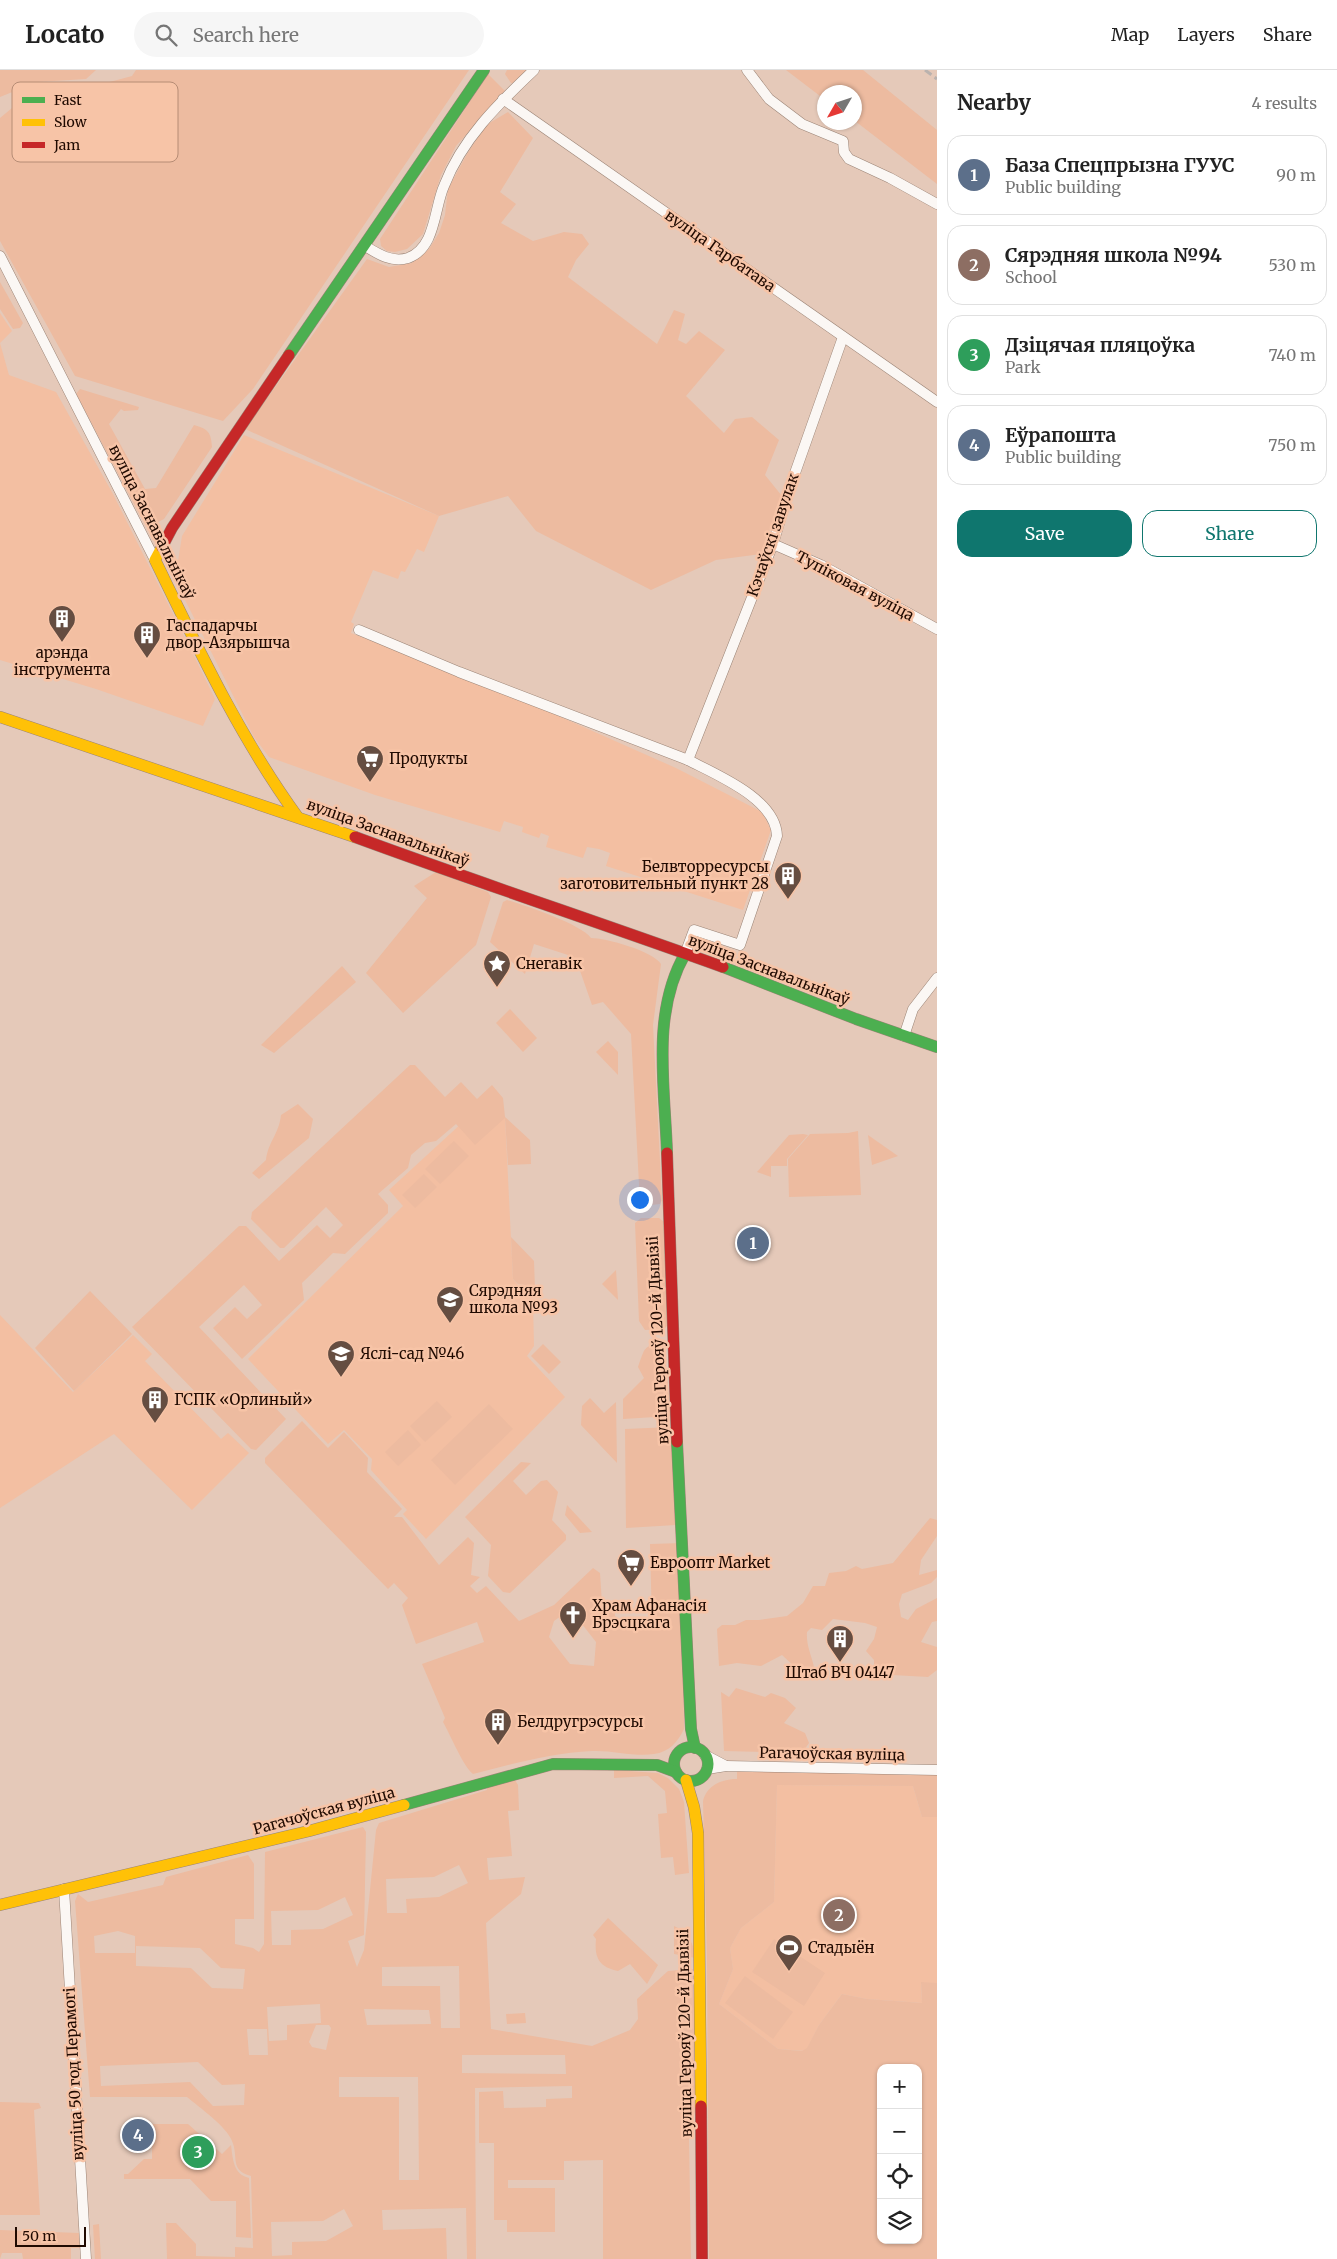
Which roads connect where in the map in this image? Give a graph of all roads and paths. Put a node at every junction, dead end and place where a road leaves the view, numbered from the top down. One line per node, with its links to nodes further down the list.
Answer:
1 (484, 70): 6 (street)
2 (534, 70): 4 (street)
3 (747, 70): 5 (street)
4 (503, 99): 6 (street); 8 (street, вуліца Гарбатава)
5 (937, 204)
6 (365, 246): 11 (street)
7 (0, 256): 11 (street, вуліца Заснавальнікаў)
8 (844, 337): 9 (street, вуліца Гарбатава); 10 (street, Кэчаўскі завулак)
9 (937, 402)
10 (774, 544): 13 (street, Тупіковая вуліца); 15 (street, Кэчаўскі завулак)
11 (156, 560): 16 (street, вуліца Заснавальнікаў)
12 (359, 630): 15 (street, вуліца Заснавальнікаў)
13 (937, 630)
14 (0, 717): 16 (street)
15 (688, 760): 17 (street, вуліца Заснавальнікаў)
16 (297, 816): 17 (street, вуліца Заснавальнікаў)
17 (685, 954): 19 (street, вуліца Заснавальнікаў); 21 (street, вуліца Герояў 120-й Дывізіі)
18 (937, 978): 19 (street)
19 (904, 1036): 20 (street, вуліца Заснавальнікаў)
20 (937, 1047)
21 (685, 1751): 22 (street); 23 (street, Рагачоўская вуліца); 27 (street)
22 (705, 1756): 24 (street, Рагачоўская вуліца); 25 (street)
23 (657, 1765): 27 (street, Рагачоўская вуліца); 29 (street, Рагачоўская вуліца)
24 (726, 1766): 25 (street, Рагачоўская вуліца); 26 (street, Рагачоўская вуліца)
25 (707, 1770): 28 (street)
26 (937, 1770)
27 (676, 1772): 28 (street)
28 (692, 1780): 32 (street, вуліца Герояў 120-й Дывізіі)
29 (64, 1889): 30 (street, Рагачоўская вуліца); 31 (street, вуліца 50 год Перамогі)
30 (0, 1904)
31 (86, 2259)
32 (702, 2259)

